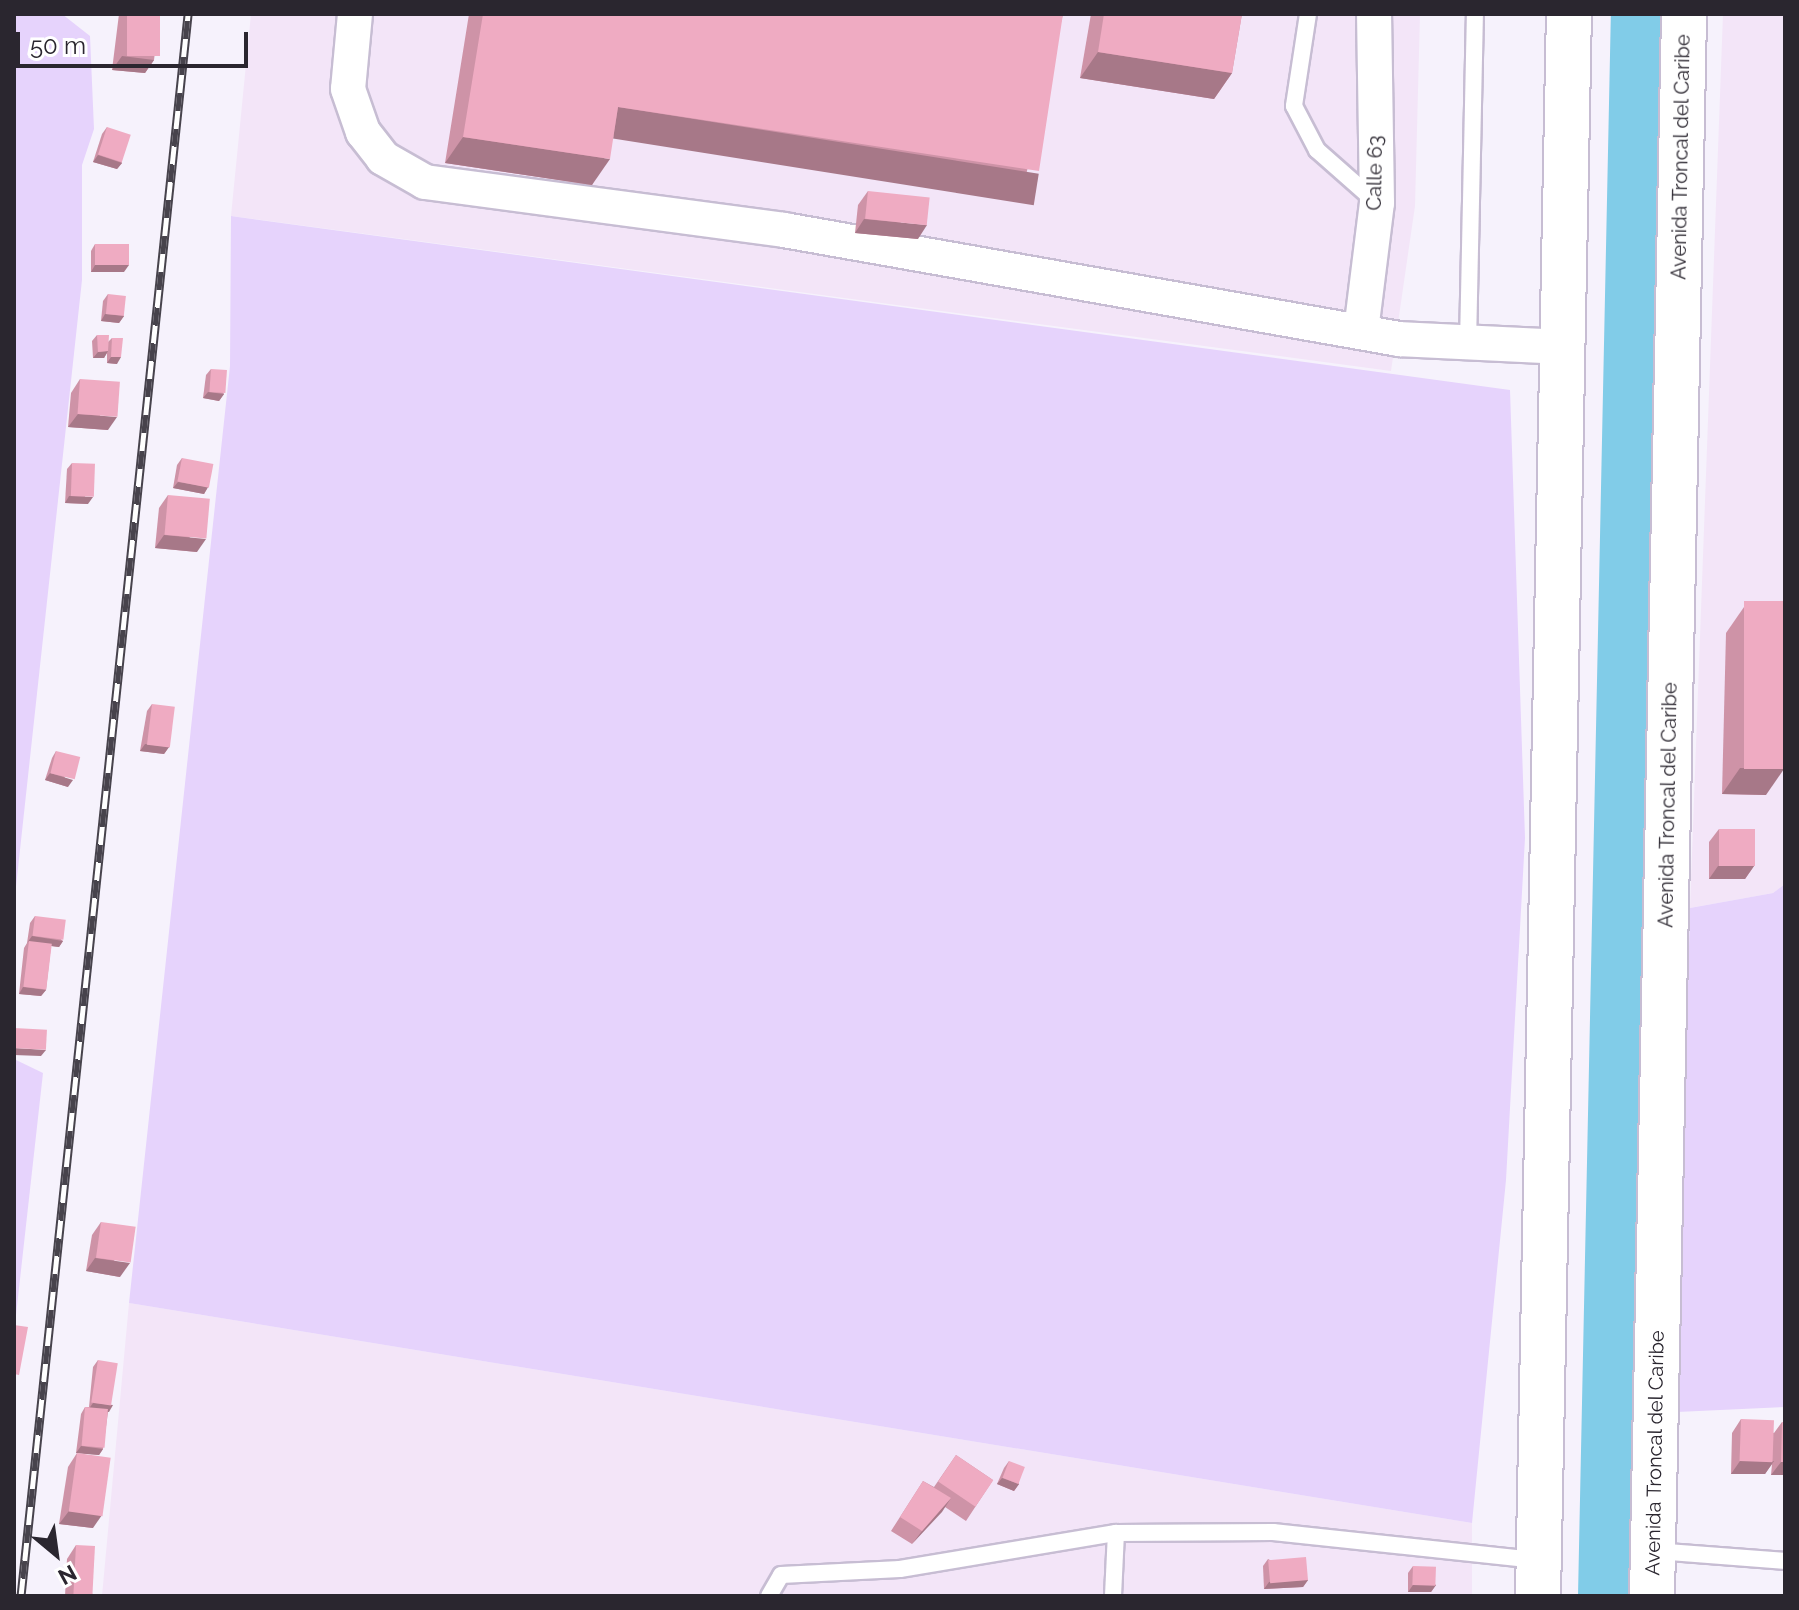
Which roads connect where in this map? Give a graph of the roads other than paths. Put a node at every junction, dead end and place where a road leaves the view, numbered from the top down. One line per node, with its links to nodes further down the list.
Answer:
1 (355, 14): 8 (street)
2 (1308, 14): 7 (lane)
3 (1374, 14): 7 (street, Calle 63)
4 (1475, 14): 9 (lane)
5 (1569, 14): 10 (highway)
6 (1684, 14): 12 (highway, Avenida Troncal del Caribe)
7 (1377, 203): 8 (street, Calle 63)
8 (1361, 331): 9 (street)
9 (1468, 345): 10 (street)
10 (1563, 347): 14 (highway)
11 (1116, 1533): 14 (lane); 15 (lane); 16 (lane)
12 (1653, 1551): 13 (lane); 17 (highway, Avenida Troncal del Caribe)
13 (1785, 1561)
14 (1536, 1587)
15 (769, 1596)
16 (1113, 1596)
17 (1652, 1596)

